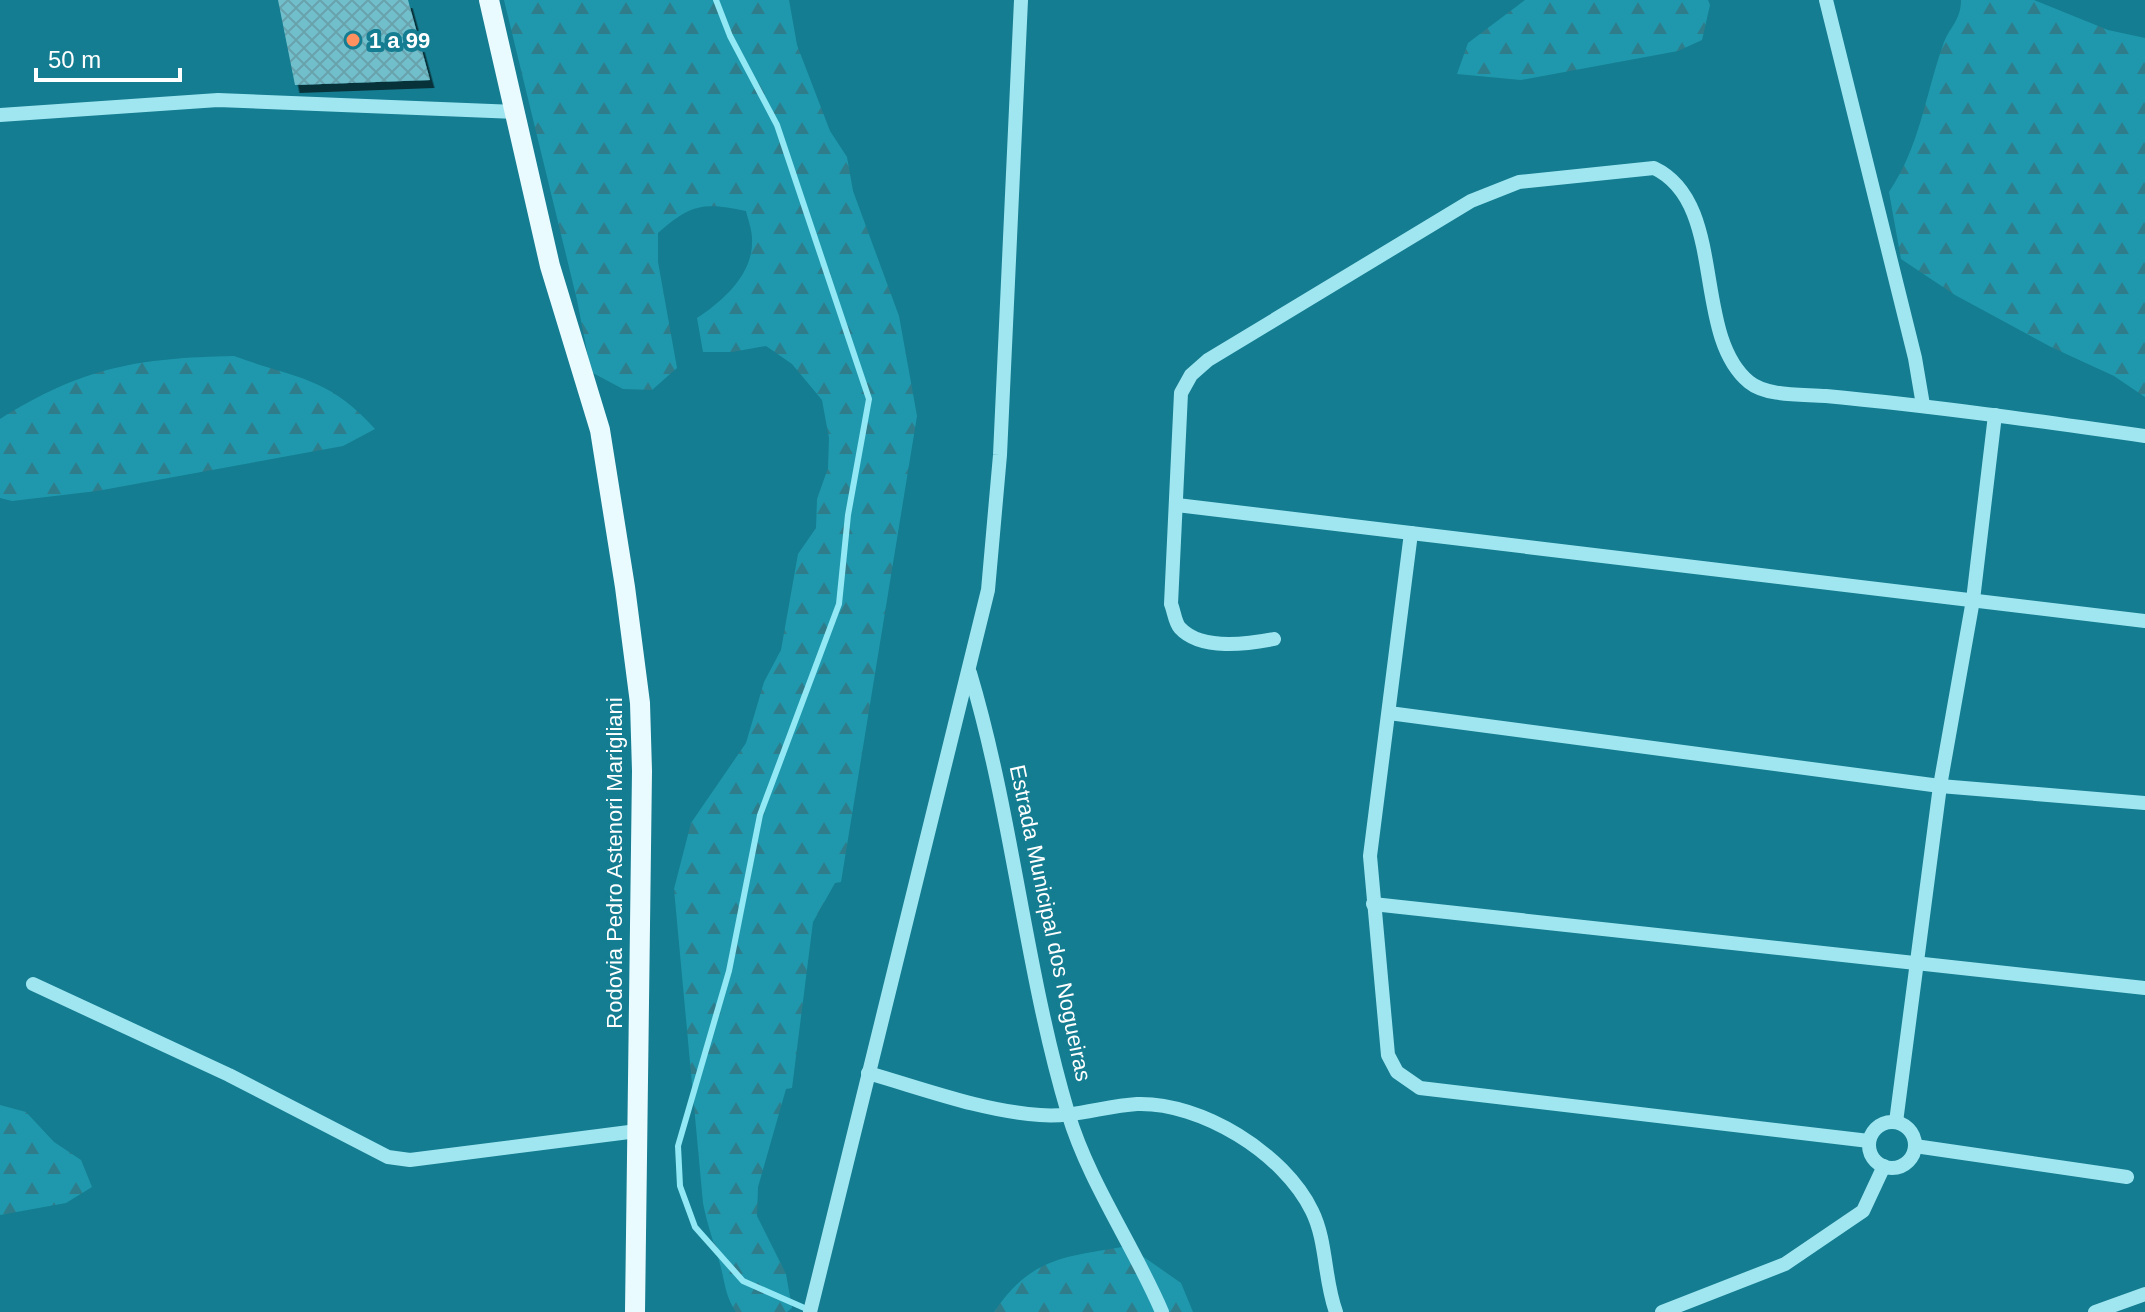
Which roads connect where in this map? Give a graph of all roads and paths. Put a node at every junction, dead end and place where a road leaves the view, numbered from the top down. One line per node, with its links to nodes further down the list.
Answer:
1 (489, 0): 4 (main road, Rodovia Pedro Astenori Marigliani)
2 (1021, 0): 14 (street)
3 (1826, 0): 6 (street)
4 (514, 112): 5 (street); 25 (main road, Rodovia Pedro Astenori Marigliani)
5 (0, 115)
6 (1923, 405): 7 (street); 9 (street)
7 (1995, 415): 8 (street); 11 (street)
8 (2145, 436)
9 (1177, 505): 10 (street); 13 (street)
10 (1411, 533): 11 (street); 15 (street)
11 (1973, 600): 12 (street); 16 (street)
12 (2145, 621)
13 (1274, 639)
14 (969, 670): 22 (street); 23 (street, Estrada Municipal dos Nogueiras)
15 (1389, 713): 16 (street); 18 (street)
16 (1940, 786): 17 (street); 19 (street)
17 (2145, 803)
18 (1373, 904): 19 (street); 26 (street)
19 (1915, 964): 21 (street); 24 (street)
20 (33, 984): 25 (street)
21 (2145, 988)
22 (868, 1073): 23 (street); 32 (street)
23 (1069, 1115): 33 (street, Estrada Municipal dos Nogueiras); 34 (street)
24 (1896, 1122): 26 (street); 27 (street)
25 (637, 1131): 31 (main road, Rodovia Pedro Astenori Marigliani)
26 (1869, 1141): 28 (street)
27 (1915, 1146): 28 (street); 29 (street)
28 (1884, 1166): 35 (street)
29 (2127, 1177)
30 (2145, 1294): 36 (street)
31 (635, 1312)
32 (810, 1312)
33 (1162, 1312)
34 (1336, 1312)
35 (1662, 1312)
36 (2095, 1312)

